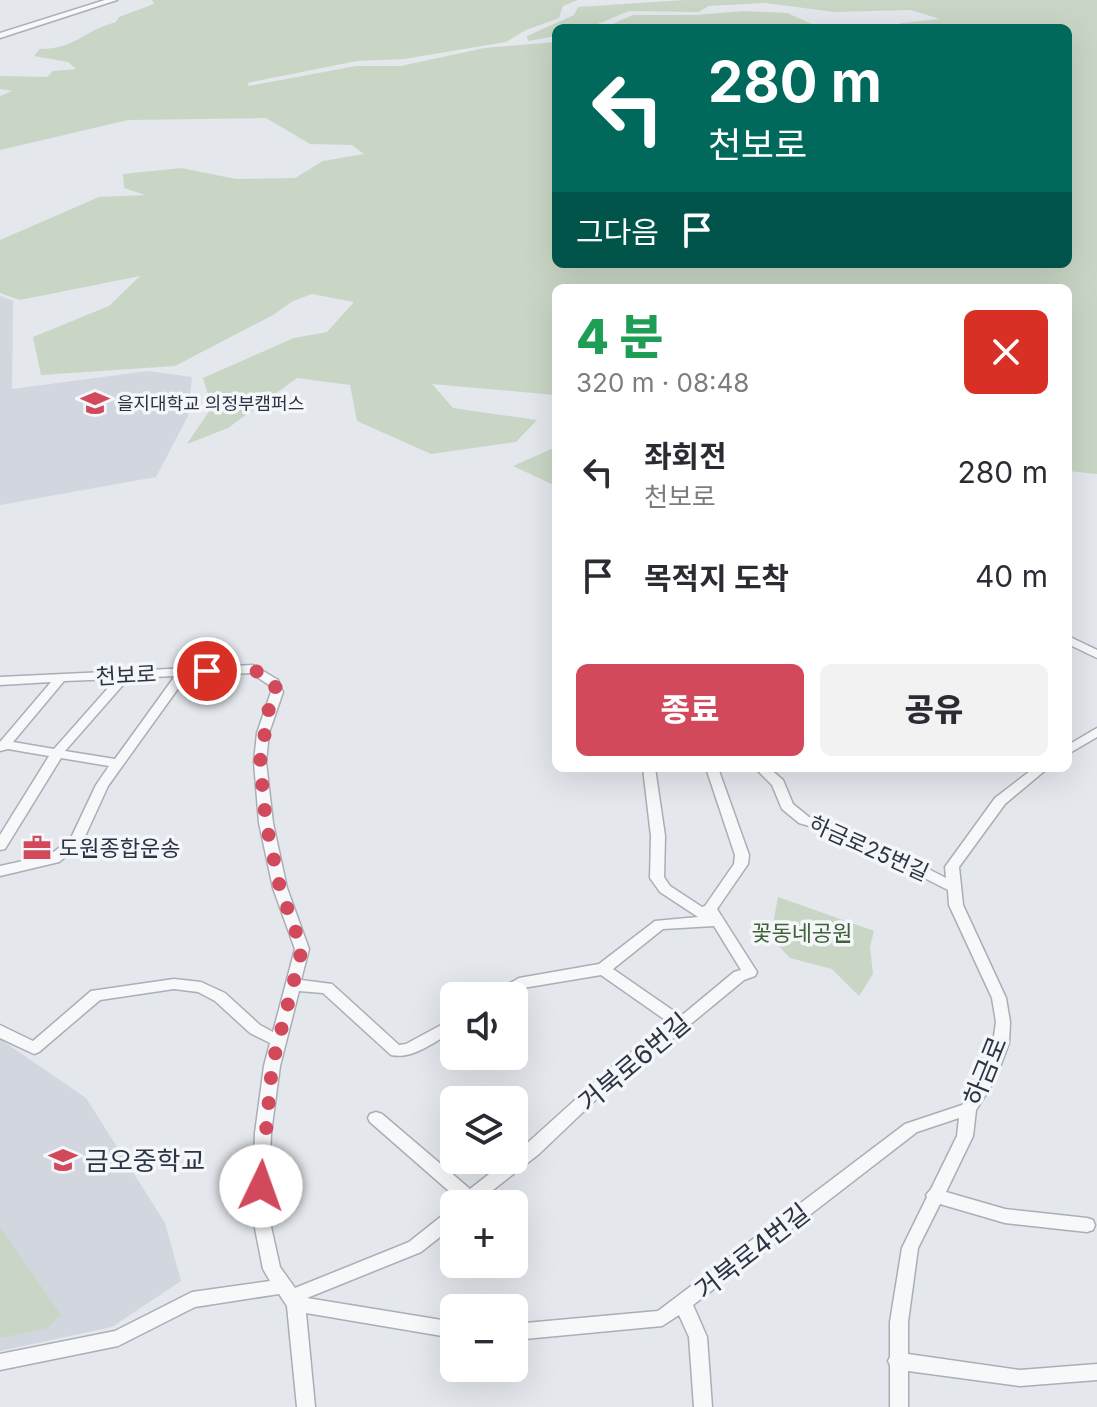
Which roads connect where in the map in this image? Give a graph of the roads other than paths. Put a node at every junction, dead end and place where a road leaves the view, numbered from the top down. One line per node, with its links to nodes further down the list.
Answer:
1 (99, 0): 3 (street)
2 (113, 0): 3 (street)
3 (0, 33)
4 (1072, 641): 5 (street)
5 (1097, 655)
6 (184, 672): 7 (street, 천보로); 14 (street); 25 (street, 천보로)
7 (126, 675): 8 (street, 천보로); 13 (street)
8 (62, 677): 9 (street, 천보로); 11 (street)
9 (0, 681)
10 (1097, 732): 12 (street)
11 (2, 748): 13 (street)
12 (1072, 748)
13 (58, 755): 14 (street); 19 (street)
14 (116, 763): 20 (street)
15 (650, 772): 22 (street)
16 (713, 772): 22 (street)
17 (766, 772): 21 (street, 하금로25번길)
18 (1036, 772): 21 (street)
19 (0, 846)
20 (0, 871)
21 (952, 887): 30 (street, 하금로)
22 (713, 915): 23 (street); 26 (street, 거북로6번길)
23 (603, 969): 24 (street); 26 (street)
24 (525, 982)
25 (294, 985): 28 (street); 29 (street)
26 (681, 1023): 33 (street, 거북로6번길)
27 (0, 1031): 29 (street)
28 (440, 1032)
29 (279, 1041): 37 (street)
30 (968, 1109): 34 (street, 하금로); 38 (street, 거북로4번길)
31 (376, 1118): 32 (street)
32 (454, 1190)
33 (480, 1190)
34 (934, 1195): 35 (street); 41 (street, 하금로)
35 (1087, 1225)
36 (440, 1227): 37 (street)
37 (291, 1295): 39 (street); 42 (street); 44 (street)
38 (683, 1303): 40 (street, 거북로4번길); 45 (street)
39 (440, 1327)
40 (528, 1331)
41 (897, 1361): 43 (street); 46 (street, 하금로)
42 (0, 1362)
43 (1097, 1372)
44 (306, 1407)
45 (703, 1407)
46 (899, 1407)

